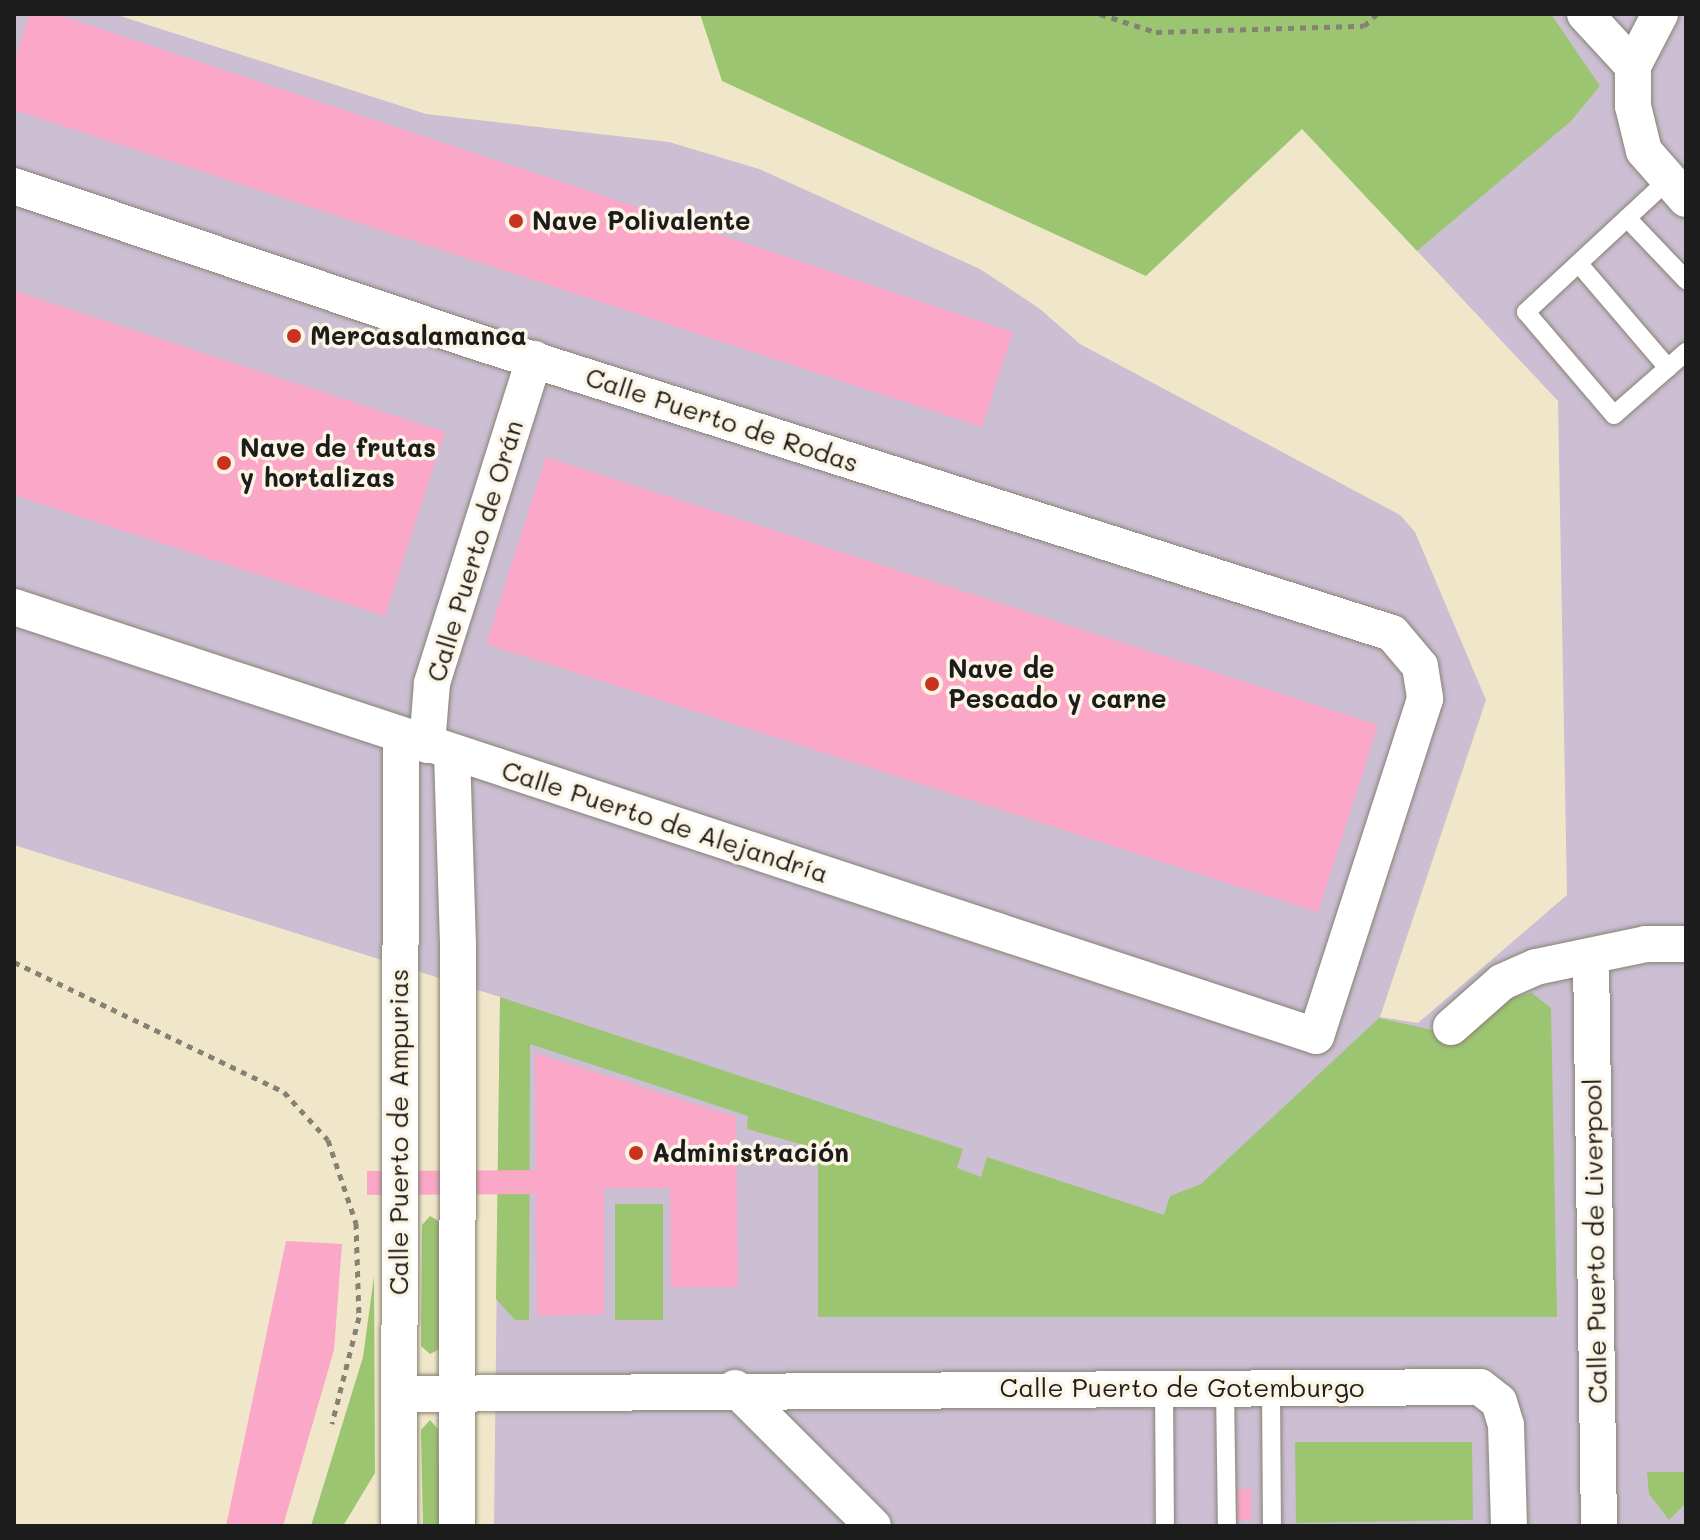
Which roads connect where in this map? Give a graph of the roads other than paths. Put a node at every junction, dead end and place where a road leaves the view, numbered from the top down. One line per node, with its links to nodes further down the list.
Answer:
1 (1585, 14): 3 (street)
2 (1660, 14): 3 (street)
3 (1633, 66): 5 (street)
4 (14, 186): 10 (street, Calle Puerto de Rodas)
5 (1677, 189): 6 (lane)
6 (1627, 218): 7 (lane); 8 (lane)
7 (1579, 264): 11 (lane); 11 (lane)
8 (1686, 280)
9 (1686, 352): 11 (lane)
10 (534, 359): 13 (street, Calle Puerto de Orán); 17 (street, Calle Puerto de Rodas)
11 (1668, 368)
12 (14, 607): 13 (street, Calle Puerto de Alejandría)
13 (427, 746): 17 (street, Calle Puerto de Alejandría); 22 (street); 23 (street, Calle Puerto de Ampurias)
14 (1686, 944): 15 (street)
15 (1591, 956): 16 (street); 31 (street, Calle Puerto de Liverpool)
16 (1451, 1027)
17 (1316, 1036)
18 (735, 1388): 19 (street, Calle Puerto de Gotemburgo); 22 (street, Calle Puerto de Gotemburgo); 26 (street)
19 (1164, 1388): 20 (street, Calle Puerto de Gotemburgo); 27 (lane)
20 (1225, 1388): 21 (street, Calle Puerto de Gotemburgo); 28 (lane)
21 (1271, 1388): 29 (lane); 30 (street, Calle Puerto de Gotemburgo)
22 (456, 1393): 23 (street, Calle Puerto de Gotemburgo); 25 (street)
23 (400, 1394): 24 (street, Calle Puerto de Ampurias)
24 (399, 1526)
25 (457, 1526)
26 (873, 1526)
27 (1165, 1526)
28 (1227, 1526)
29 (1272, 1526)
30 (1509, 1526)
31 (1599, 1526)

